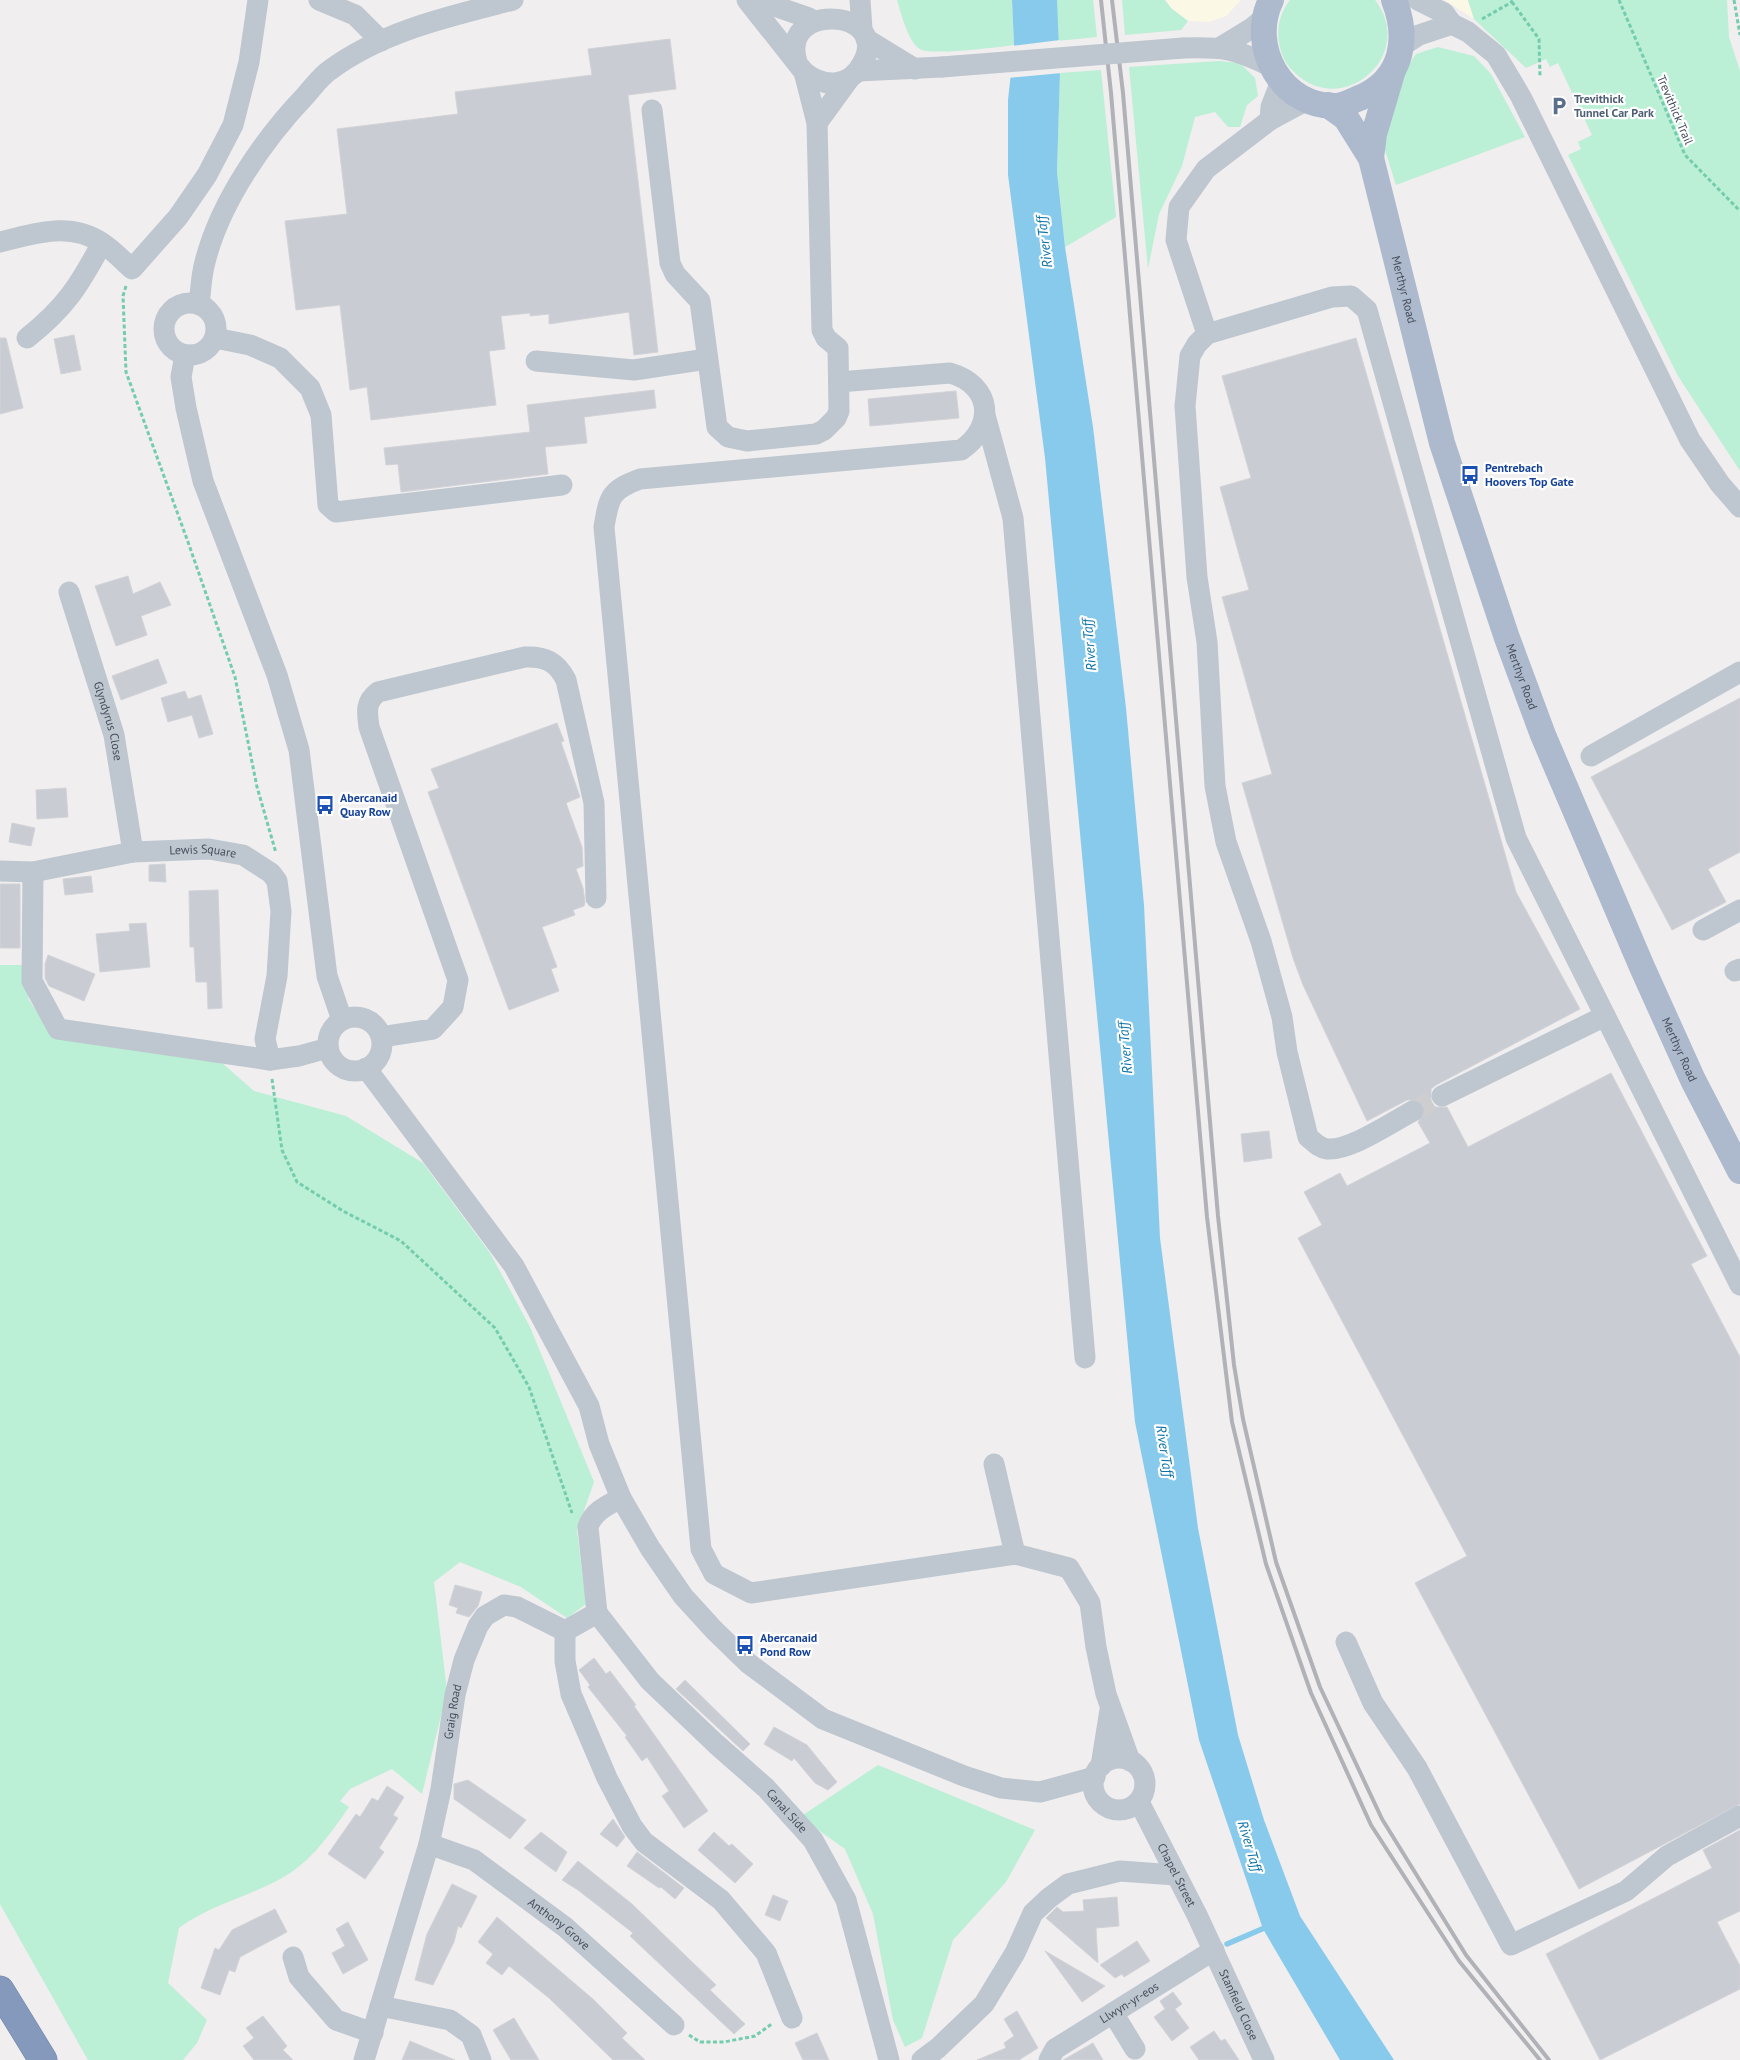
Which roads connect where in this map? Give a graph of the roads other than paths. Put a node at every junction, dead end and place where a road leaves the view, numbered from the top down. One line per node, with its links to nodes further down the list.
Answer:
1 (258, 0): 26 (street)
2 (319, 0): 13 (street)
3 (513, 0): 13 (street)
4 (747, 0): 16 (street)
5 (757, 0): 10 (street)
6 (860, 0): 12 (street)
7 (1394, 0): 15 (main road, Merthyr Road)
8 (1418, 0): 11 (street)
9 (1268, 8): 14 (street); 18 (main road)
10 (819, 10): 12 (street); 16 (street)
11 (1460, 28): 15 (street); 37 (street)
12 (864, 34): 17 (street); 19 (street)
13 (381, 41): 27 (street)
14 (1221, 47): 17 (street, bridge); 18 (street)
15 (1398, 58): 20 (main road); 24 (main road, Merthyr Road)
16 (801, 67): 19 (street); 23 (street)
17 (915, 69): 19 (street)
18 (1276, 73): 20 (main road, Merthyr Road); 22 (street)
19 (854, 75): 23 (street)
20 (1318, 102): 22 (street); 24 (main road, Merthyr Road)
21 (652, 110): 32 (street)
22 (1270, 120): 28 (street)
23 (816, 124): 34 (street)
24 (1371, 158): 55 (main road, Merthyr Road)
25 (0, 242): 26 (street)
26 (102, 243): 29 (street)
27 (199, 304): 30 (street); 31 (street)
28 (1207, 334): 47 (street); 54 (street)
29 (27, 338)
30 (215, 338): 31 (street); 36 (street)
31 (185, 355): 48 (street)
32 (707, 359): 33 (street); 34 (street)
33 (536, 361)
34 (839, 382): 35 (street)
35 (985, 415): 57 (street); 60 (street)
36 (562, 485)
37 (1740, 507)
38 (69, 592): 41 (street, Glyndyrus Close)
39 (1740, 672): 40 (street)
40 (1591, 756)
41 (133, 852): 43 (street, Lewis Square); 51 (street, Lewis Square)
42 (0, 871): 43 (street, Lewis Square)
43 (33, 872): 51 (street)
44 (596, 898): 49 (street)
45 (1740, 910): 46 (street)
46 (1703, 930)
47 (1605, 1016): 53 (street); 56 (street)
48 (342, 1020): 49 (street); 50 (street)
49 (381, 1037): 52 (street)
50 (328, 1048): 51 (street); 52 (street)
51 (270, 1060)
52 (366, 1068): 59 (street)
53 (1442, 1096)
54 (1413, 1111)
55 (1740, 1171)
56 (1740, 1286)
57 (1085, 1358)
58 (994, 1464): 60 (street)
59 (621, 1498): 61 (street); 66 (street)
60 (1015, 1554): 64 (street)
61 (597, 1613): 62 (street); 83 (street, Canal Side)
62 (565, 1631): 69 (street, Graig Road); 76 (street)
63 (1346, 1642): 68 (street)
64 (1110, 1710): 65 (street); 66 (street)
65 (1130, 1761): 66 (street); 67 (street)
66 (1098, 1772): 67 (street)
67 (1139, 1802): 70 (street, Chapel Street)
68 (1740, 1816)
69 (429, 1844): 74 (street, Graig Road); 77 (street, Anthony Grove)
70 (1175, 1875): 71 (street, Chapel Street); 84 (street)
71 (1214, 1950): 75 (street, Llwyn-yr-eos); 86 (street, Stanfield Close)
72 (292, 1957): 78 (street)
73 (0, 1990): 80 (highway)
74 (380, 2006): 78 (street, Graig Road); 82 (street)
75 (1112, 2013): 79 (street); 85 (street, Llwyn-yr-eos)
76 (791, 2015)
77 (674, 2025)
78 (372, 2033): 81 (street, Graig Road)
79 (1134, 2049)
80 (43, 2060)
81 (364, 2060)
82 (481, 2060)
83 (889, 2060)
84 (922, 2060)
85 (1049, 2060)
86 (1264, 2060)

